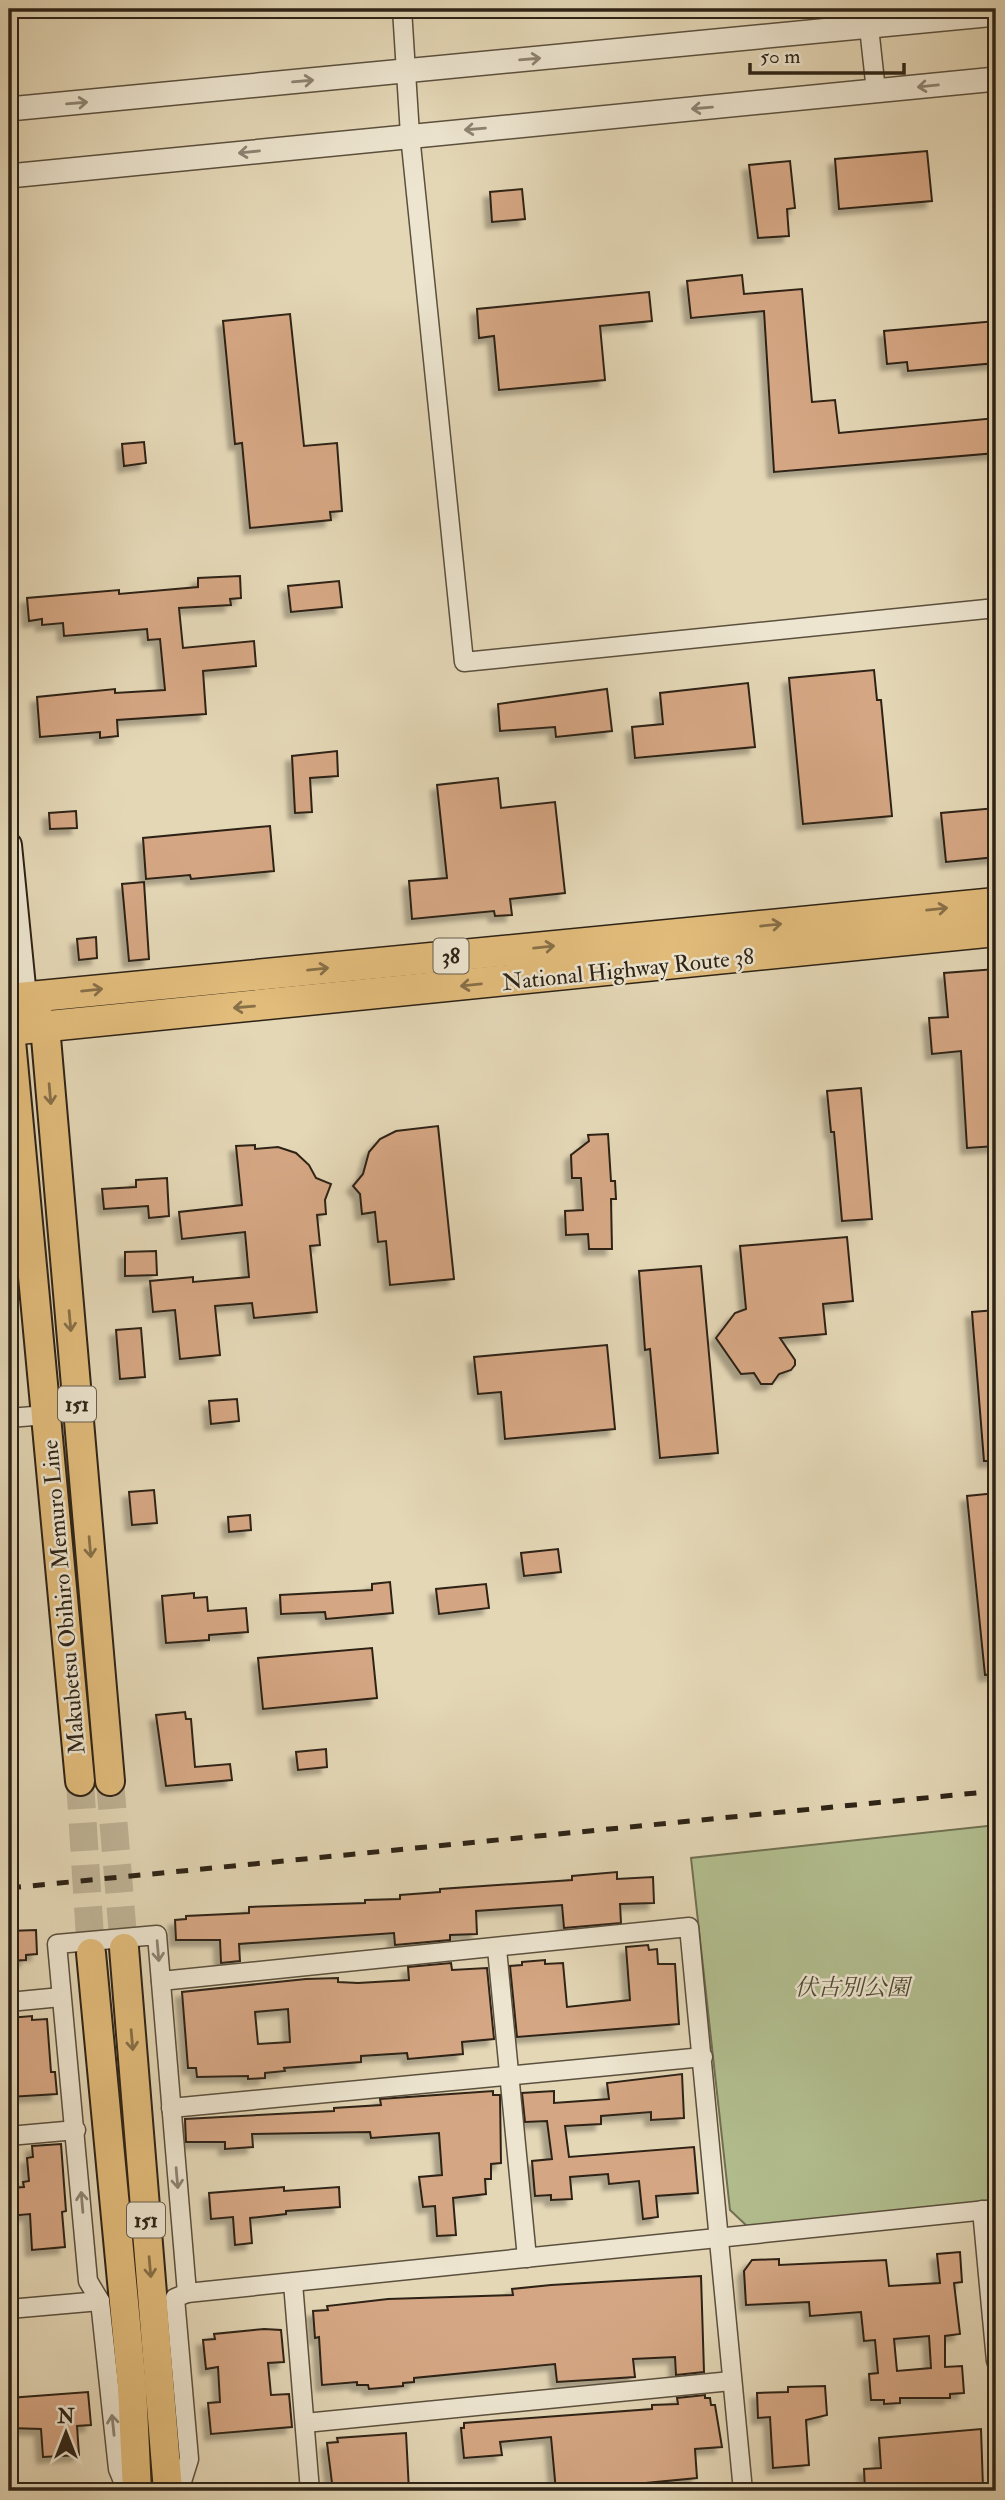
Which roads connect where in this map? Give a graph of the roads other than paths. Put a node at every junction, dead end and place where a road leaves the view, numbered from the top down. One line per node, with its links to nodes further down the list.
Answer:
1 (402, 9): 4 (street)
2 (996, 14): 3 (street)
3 (868, 18): 4 (street, one-way to 3); 6 (street)
4 (408, 71): 7 (street, one-way to 4); 8 (street)
5 (996, 79): 6 (street, one-way to 6)
6 (876, 91): 8 (street, one-way to 8)
7 (9, 109)
8 (410, 135): 9 (street, one-way to 9); 10 (street)
9 (9, 176)
10 (996, 608)
11 (9, 845): 14 (main road)
12 (996, 903): 14 (highway, National Highway Route 38 / 38, one-way to 12)
13 (996, 931): 15 (highway, National Highway Route 38 / 38, one-way to 15)
14 (16, 998): 15 (main road); 16 (main road, Makubetsu Obihiro Memuro Line / 151)
15 (45, 1026): 16 (highway, National Highway Route 38 / 38); 21 (main road, Makubetsu Obihiro Memuro Line / 151, one-way to 21)
16 (9, 1030): 17 (main road, Makubetsu Obihiro Memuro Line / 151)
17 (19, 1221): 18 (main road, Makubetsu Obihiro Memuro Line / 151)
18 (46, 1415): 19 (street); 20 (main road, Makubetsu Obihiro Memuro Line / 151)
19 (9, 1418)
20 (80, 1781)
21 (110, 1782)
22 (124, 1948): 45 (main road, 151, one-way to 45)
23 (496, 1949): 25 (street); 28 (street); 29 (street)
24 (91, 1954): 44 (main road, 151)
25 (161, 1981): 26 (street, one-way to 25); 30 (street)
26 (61, 1997): 27 (street); 31 (street)
27 (9, 2002)
28 (702, 2057): 29 (street); 34 (street)
29 (507, 2077): 30 (street); 35 (street)
30 (171, 2108): 37 (street, one-way to 37)
31 (76, 2130): 32 (street); 38 (street, one-way to 31)
32 (9, 2136)
33 (989, 2209): 34 (street); 40 (street)
34 (718, 2239): 35 (street); 41 (street)
35 (527, 2258): 36 (street)
36 (293, 2283): 37 (street); 42 (street)
37 (187, 2293): 46 (street)
38 (100, 2301): 39 (street); 43 (street, one-way to 38)
39 (9, 2309)
40 (996, 2361)
41 (732, 2381): 42 (street); 48 (street)
42 (305, 2423): 47 (street)
43 (127, 2491)
44 (137, 2491)
45 (168, 2491)
46 (179, 2491)
47 (310, 2491)
48 (743, 2491)

